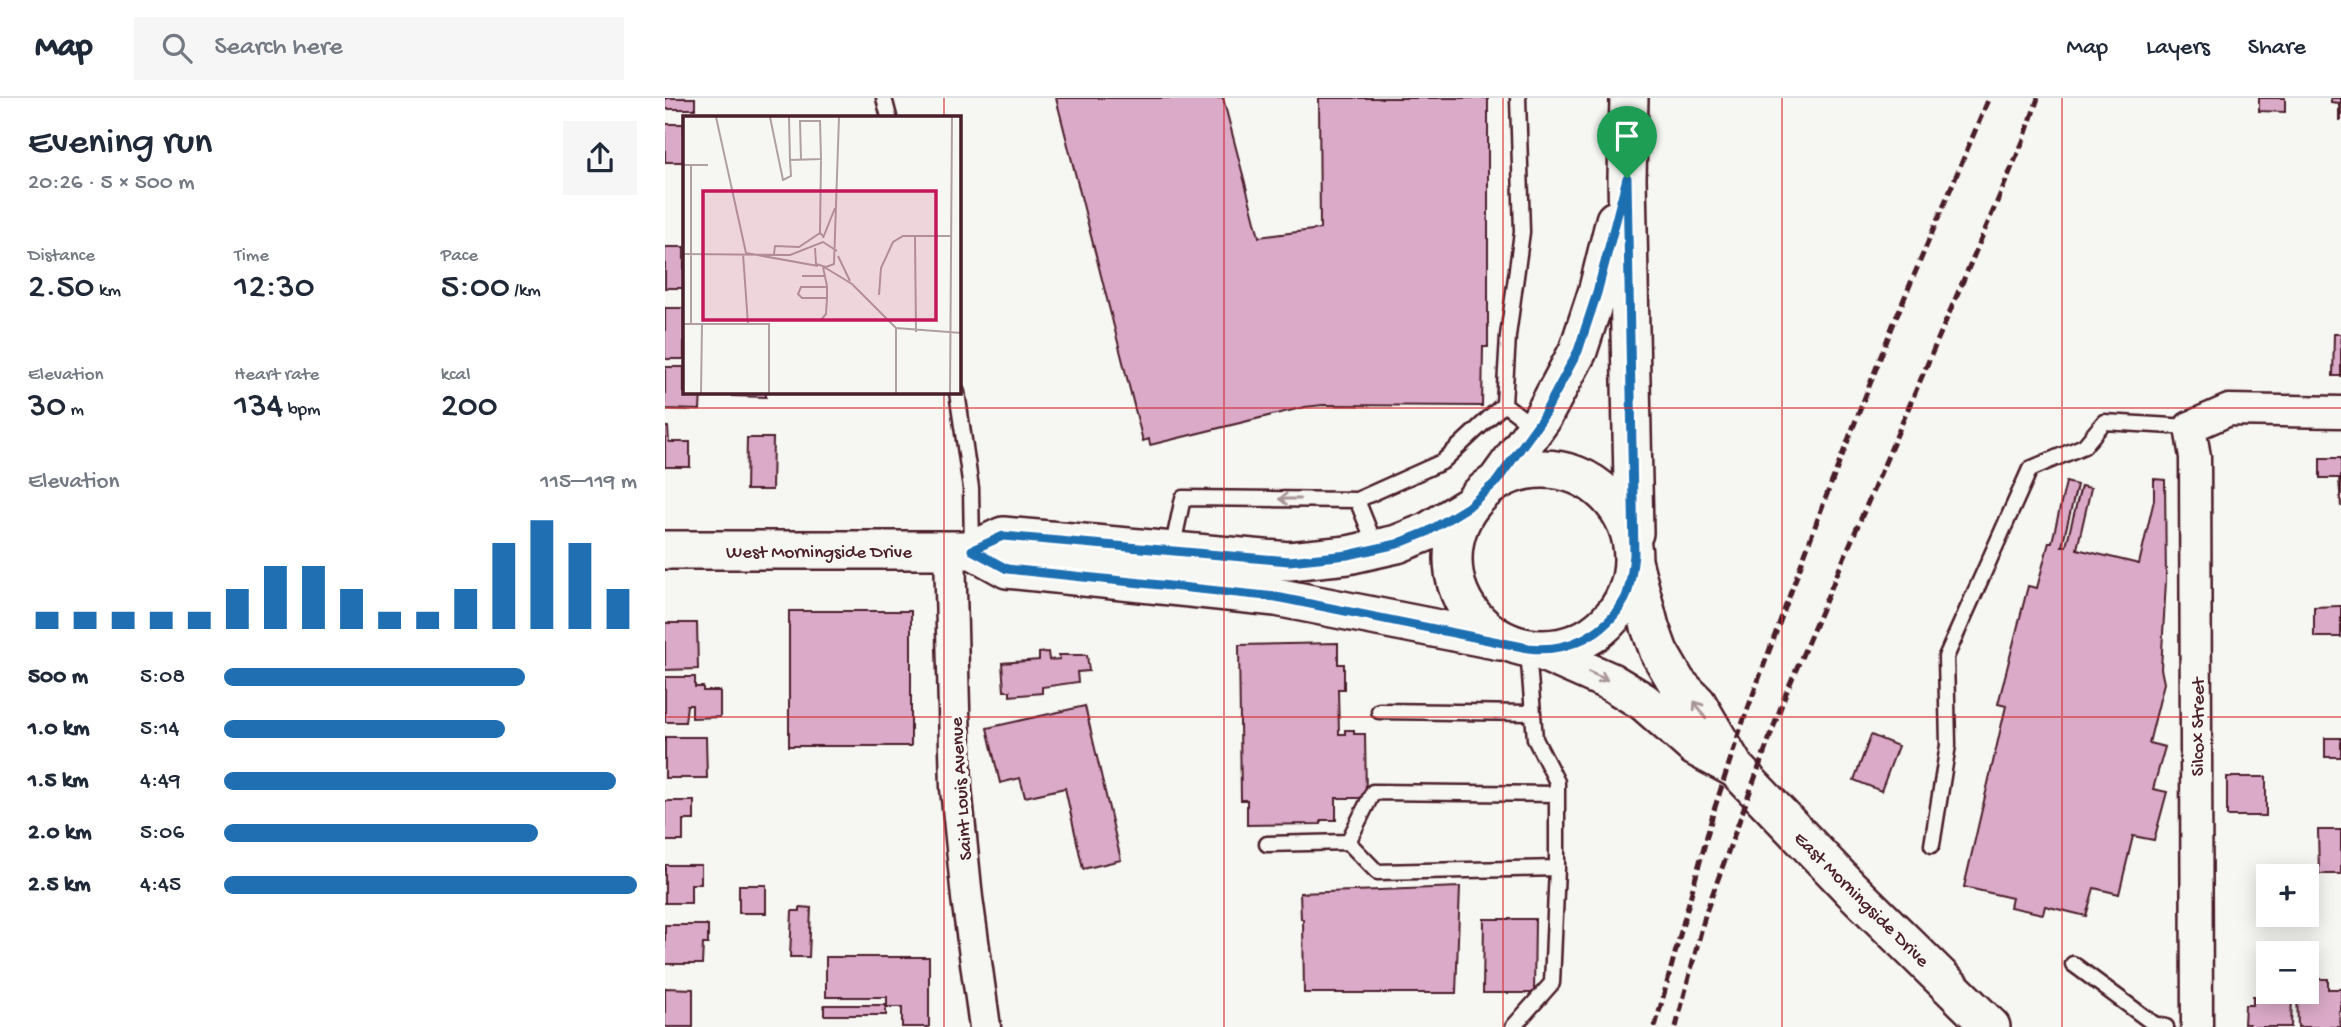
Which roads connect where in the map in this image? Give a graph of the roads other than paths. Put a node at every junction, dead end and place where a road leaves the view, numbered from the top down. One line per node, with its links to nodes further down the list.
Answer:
1 (884, 98): 4 (lane)
2 (1518, 98): 7 (lane)
3 (1629, 98): 5 (street)
4 (889, 116)
5 (1627, 178): 9 (street); 18 (street)
6 (957, 394): 15 (lane)
7 (1504, 404): 9 (lane); 12 (lane)
8 (2341, 412): 10 (street)
9 (1535, 427): 11 (street)
10 (2190, 427): 26 (lane); 33 (street, Silcox Street)
11 (1497, 481): 13 (street); 18 (street)
12 (1357, 500): 14 (lane); 17 (lane, one-way to 17)
13 (1468, 507): 14 (street, West Morningside Drive); 19 (street)
14 (1377, 549): 17 (street, West Morningside Drive)
15 (961, 550): 16 (street, West Morningside Drive); 17 (street, West Morningside Drive); 19 (street, West Morningside Drive); 29 (street, Saint Louis Avenue)
16 (665, 551)
17 (1172, 551)
18 (1634, 558): 19 (street); 22 (street, one-way to 18)
19 (1521, 646): 21 (lane); 22 (street, West Morningside Drive, one-way to 22)
20 (1379, 710): 21 (lane)
21 (1533, 713): 23 (lane)
22 (1735, 768): 31 (street, East Morningside Drive)
23 (1557, 794): 24 (lane); 27 (lane)
24 (1348, 842): 25 (lane); 27 (lane)
25 (1267, 844)
26 (1932, 845)
27 (1557, 869): 30 (lane)
28 (2073, 964): 32 (lane)
29 (985, 1027)
30 (1513, 1027)
31 (1991, 1027)
32 (2166, 1027)
33 (2197, 1027)

